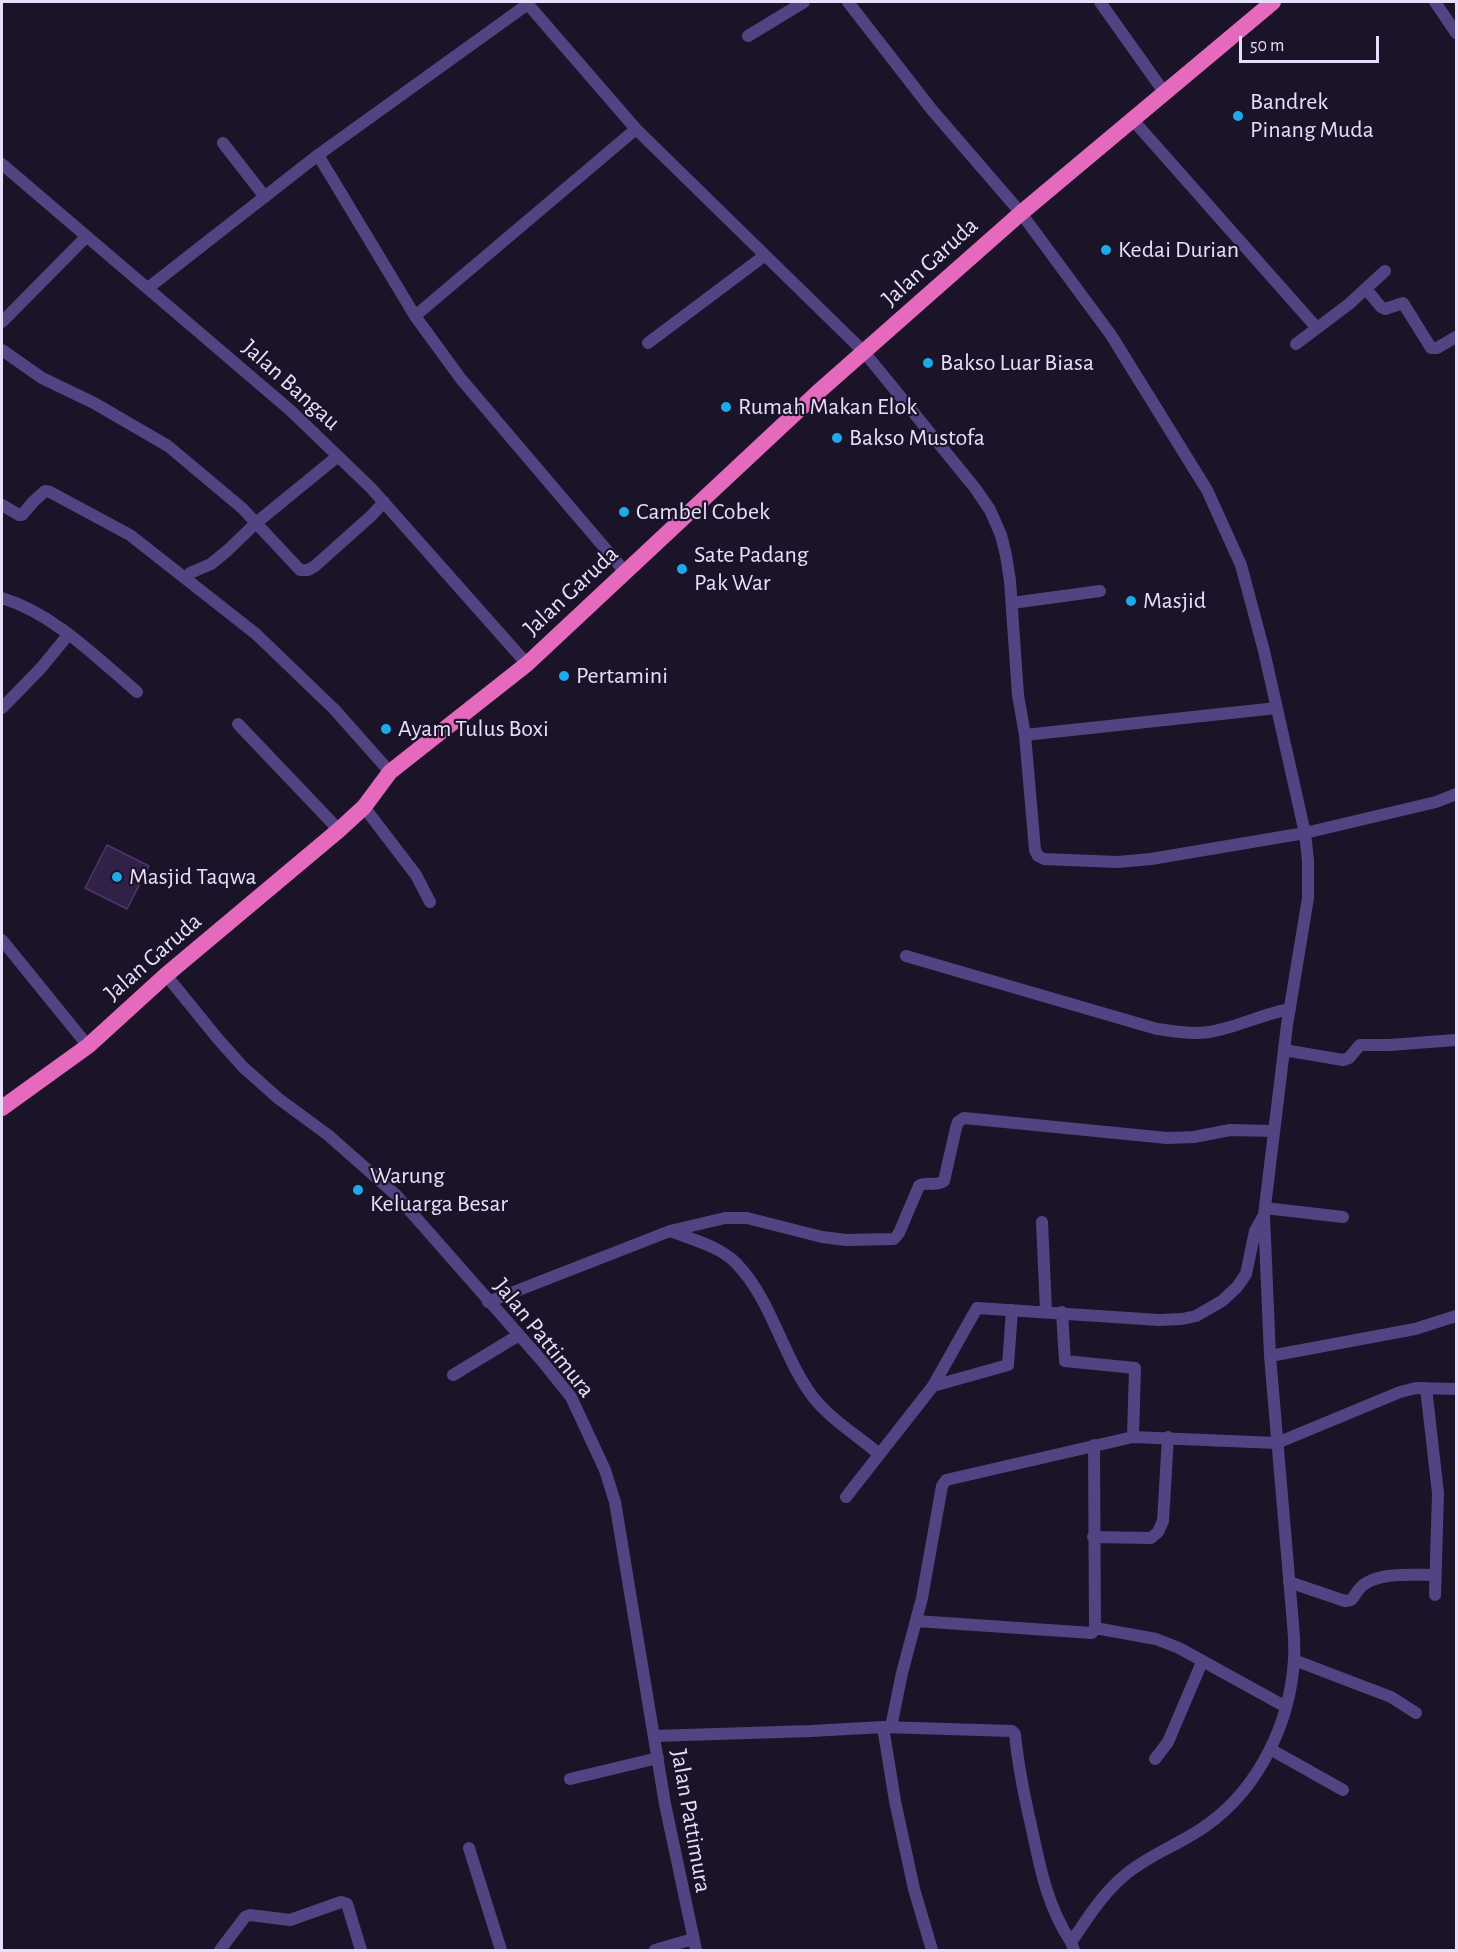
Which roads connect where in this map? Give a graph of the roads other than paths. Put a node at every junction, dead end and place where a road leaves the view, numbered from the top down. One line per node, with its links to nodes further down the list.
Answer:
1 (804, 2): 8 (street)
2 (848, 2): 16 (street)
3 (1100, 2): 9 (street)
4 (1273, 2): 9 (highway, Jalan Garuda)
5 (1435, 2): 7 (street)
6 (527, 3): 11 (street); 13 (street)
7 (1456, 33)
8 (748, 36)
9 (1164, 92): 10 (highway, Jalan Garuda)
10 (1132, 119): 16 (highway, Jalan Garuda); 24 (street)
11 (636, 129): 18 (street); 22 (street)
12 (223, 143): 15 (street)
13 (318, 155): 15 (street); 22 (street)
14 (2, 164): 17 (street, Jalan Bangau)
15 (265, 197): 20 (street)
16 (1021, 213): 29 (highway, Jalan Garuda); 43 (street)
17 (86, 237): 20 (street, Jalan Bangau); 23 (street)
18 (764, 256): 26 (street); 29 (street)
19 (1385, 271): 21 (street)
20 (148, 288): 30 (street, Jalan Bangau)
21 (1366, 289): 24 (street); 25 (street)
22 (415, 316): 34 (street)
23 (2, 322)
24 (1317, 327): 27 (street)
25 (1456, 337)
26 (648, 343)
27 (1296, 344)
28 (2, 350): 33 (street)
29 (864, 352): 34 (highway, Jalan Garuda); 38 (street)
30 (338, 456): 31 (street, Jalan Bangau); 33 (street)
31 (384, 502): 33 (street); 40 (street, Jalan Bangau)
32 (2, 504): 35 (street)
33 (256, 523): 35 (street)
34 (626, 573): 40 (highway, Jalan Garuda)
35 (187, 578): 46 (street)
36 (1100, 591): 38 (street)
37 (2, 598): 39 (street)
38 (1012, 603): 45 (street)
39 (68, 634): 41 (street); 42 (street)
40 (527, 664): 46 (highway, Jalan Garuda)
41 (137, 692)
42 (2, 708)
43 (1276, 708): 45 (street); 50 (street)
44 (238, 724): 49 (street)
45 (1025, 735): 50 (street)
46 (390, 772): 48 (highway, Jalan Garuda)
47 (1456, 794): 50 (street)
48 (364, 807): 49 (highway, Jalan Garuda); 51 (street)
49 (339, 830): 54 (highway, Jalan Garuda)
50 (1305, 833): 55 (street)
51 (430, 902)
52 (2, 940): 57 (street)
53 (906, 956): 55 (street)
54 (166, 975): 57 (highway, Jalan Garuda); 65 (street, Jalan Pattimura)
55 (1290, 1009): 58 (street)
56 (1456, 1040): 58 (street)
57 (88, 1046): 59 (highway, Jalan Garuda)
58 (1284, 1050): 60 (street)
59 (2, 1108)
60 (1274, 1131): 61 (street); 64 (street)
61 (1265, 1212): 62 (street); 68 (street); 71 (street)
62 (1342, 1217)
63 (1042, 1222): 67 (street)
64 (670, 1231): 65 (street); 80 (street)
65 (489, 1302): 70 (street, Jalan Pattimura)
66 (1012, 1310): 67 (street); 73 (street); 73 (street)
67 (1046, 1311): 68 (street)
68 (1062, 1312): 76 (street)
69 (1456, 1317): 71 (street)
70 (519, 1335): 72 (street); 93 (street, Jalan Pattimura)
71 (1270, 1356): 78 (street)
72 (453, 1376)
73 (933, 1386): 80 (street)
74 (1426, 1388): 75 (street); 78 (street); 83 (street)
75 (1456, 1389)
76 (1133, 1437): 77 (street); 79 (street)
77 (1168, 1437): 78 (street); 82 (street)
78 (1276, 1443): 84 (street)
79 (1094, 1445): 82 (street); 86 (street)
80 (879, 1454): 81 (street)
81 (846, 1497)
82 (1093, 1537): 87 (street)
83 (1436, 1575): 84 (street); 85 (street)
84 (1289, 1582): 88 (street)
85 (1436, 1595)
86 (915, 1621): 87 (street); 92 (street)
87 (1095, 1628): 89 (street)
88 (1294, 1660): 90 (street); 91 (street)
89 (1202, 1662): 90 (street); 96 (street)
90 (1286, 1707): 94 (street)
91 (1416, 1713)
92 (887, 1727): 93 (street); 101 (street); 106 (street)
93 (654, 1736): 95 (street, Jalan Pattimura)
94 (1270, 1749): 98 (street); 101 (street)
95 (658, 1758): 97 (street); 100 (street, Jalan Pattimura)
96 (1155, 1759)
97 (570, 1779)
98 (1342, 1790)
99 (469, 1848): 104 (street)
100 (694, 1945): 105 (street)
101 (1072, 1946)
102 (220, 1950): 103 (street)
103 (361, 1950)
104 (501, 1950)
105 (655, 1950)
106 (932, 1950)

